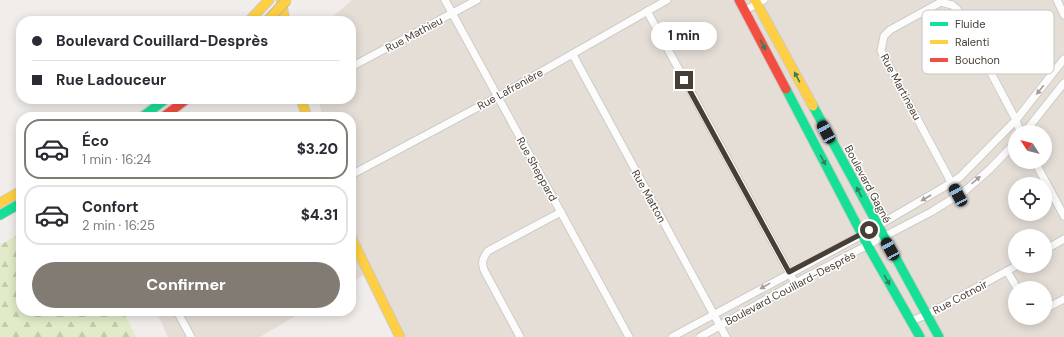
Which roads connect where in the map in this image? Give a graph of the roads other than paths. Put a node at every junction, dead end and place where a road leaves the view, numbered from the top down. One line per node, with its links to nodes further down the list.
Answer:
1 (269, 0): 17 (main road)
2 (280, 0): 19 (main road)
3 (287, 0): 18 (main road, bridge)
4 (445, 0): 15 (street, Rue Sheppard)
5 (477, 0): 15 (street, Rue Mathieu)
6 (667, 0): 12 (street, Rue Lafrenière)
7 (738, 0): 13 (main road)
8 (1056, 0): 16 (street)
9 (759, 1): 13 (street); 46 (main road, Boulevard Gagné, one-way to 9)
10 (927, 10): 11 (street, Rue Martineau)
11 (957, 10)
12 (647, 11): 20 (street, Rue Lafrenière); 54 (street)
13 (744, 11): 47 (main road, one-way to 47)
14 (922, 13): 38 (street, Rue Martineau)
15 (452, 14): 22 (street, Rue Mathieu); 27 (street, Rue Sheppard)
16 (1064, 15)
17 (254, 16)
18 (272, 16)
19 (284, 16)
20 (573, 55): 27 (street, Rue Lafrenière); 58 (street, Rue Matton)
21 (1064, 59): 23 (street, Boulevard Couillard-Desprès, one-way to 23)
22 (356, 65)
23 (1054, 72)
24 (991, 74): 32 (street, Rue Martineau)
25 (1052, 74): 32 (street, Boulevard Couillard-Desprès, one-way to 32)
26 (1064, 83): 34 (street)
27 (497, 97): 37 (street, Rue Lafrenière); 43 (street, Rue Sheppard)
28 (159, 104): 30 (main road)
29 (181, 104): 31 (main road)
30 (149, 112)
31 (171, 112)
32 (1016, 120): 33 (street, Rue Martineau); 38 (street, Boulevard Couillard-Desprès)
33 (1018, 125)
34 (1030, 125)
35 (1008, 150): 40 (street, Boulevard Couillard-Desprès, one-way to 35)
36 (1039, 169): 45 (street)
37 (356, 172)
38 (951, 183): 40 (street, Rue Martineau); 46 (street, Boulevard Couillard-Desprès, one-way to 46)
39 (16, 194): 41 (main road)
40 (958, 195): 48 (street, Boulevard Couillard-Desprès)
41 (0, 203)
42 (16, 206): 44 (main road)
43 (561, 212): 65 (street); 66 (street, Rue Sheppard)
44 (0, 215)
45 (1064, 216)
46 (877, 226): 47 (street, Boulevard Couillard-Desprès); 48 (main road, Boulevard Gagné)
47 (862, 235): 50 (main road); 54 (street, Boulevard Couillard-Desprès)
48 (884, 238): 50 (street, Boulevard Couillard-Desprès); 59 (main road, Boulevard Gagné)
49 (1064, 239): 51 (street)
50 (868, 246): 55 (street, Boulevard Couillard-Desprès); 61 (main road, one-way to 61)
51 (1052, 246)
52 (356, 247): 64 (main road)
53 (1008, 271): 59 (street, Rue Cotnoir)
54 (789, 272): 55 (street); 58 (street, Boulevard Couillard-Desprès, one-way to 58)
55 (795, 283): 62 (street, Boulevard Couillard-Desprès)
56 (1064, 299): 57 (street)
57 (1052, 305)
58 (714, 314): 62 (street, Rue Matton); 67 (street, Boulevard Couillard-Desprès)
59 (926, 315): 61 (street, Rue Cotnoir); 71 (main road, Boulevard Gagné)
60 (180, 316): 63 (street)
61 (911, 321): 70 (main road)
62 (720, 326): 68 (street, Boulevard Couillard-Desprès); 69 (street, Rue Matton)
63 (191, 337)
64 (400, 337)
65 (520, 337)
66 (629, 337)
67 (672, 337)
68 (700, 337)
69 (726, 337)
70 (920, 337)
71 (939, 337)

